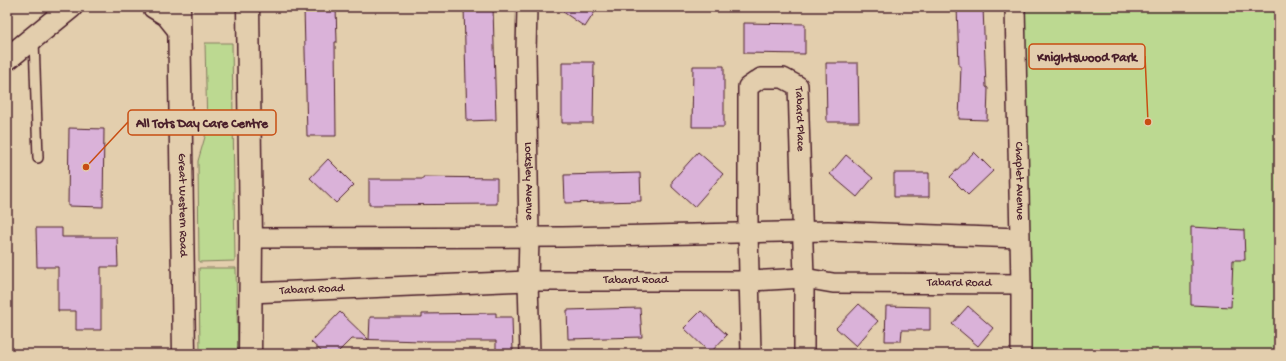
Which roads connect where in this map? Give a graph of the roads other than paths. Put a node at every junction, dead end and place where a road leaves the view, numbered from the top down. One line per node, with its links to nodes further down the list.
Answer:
1 (71, 7): 8 (main road)
2 (154, 7): 7 (main road)
3 (179, 7): 7 (main road, Great Western Road)
4 (248, 7): 14 (main road)
5 (527, 7): 13 (street, Locksley Avenue)
6 (1015, 7): 15 (street, Chaplet Avenue)
7 (179, 30): 21 (main road, Great Western Road)
8 (34, 37): 9 (main road); 10 (lane)
9 (7, 59)
10 (38, 158)
11 (802, 232): 12 (street); 12 (street, Tabard Place); 15 (street); 16 (street, Tabard Place)
12 (748, 233): 13 (street); 18 (street, Tabard Place)
13 (529, 237): 14 (street); 17 (street, Locksley Avenue)
14 (251, 238): 20 (main road)
15 (1019, 238): 19 (street, Chaplet Avenue)
16 (804, 278): 18 (street, Tabard Road); 19 (street, Tabard Road); 25 (street, Tabard Place)
17 (528, 281): 18 (street, Tabard Road); 20 (street, Tabard Road); 23 (street, Locksley Avenue)
18 (750, 281): 24 (street, Tabard Place)
19 (1021, 284): 26 (street, Chaplet Avenue)
20 (250, 293): 22 (main road)
21 (184, 354)
22 (250, 354)
23 (530, 354)
24 (751, 354)
25 (804, 354)
26 (1021, 354)

